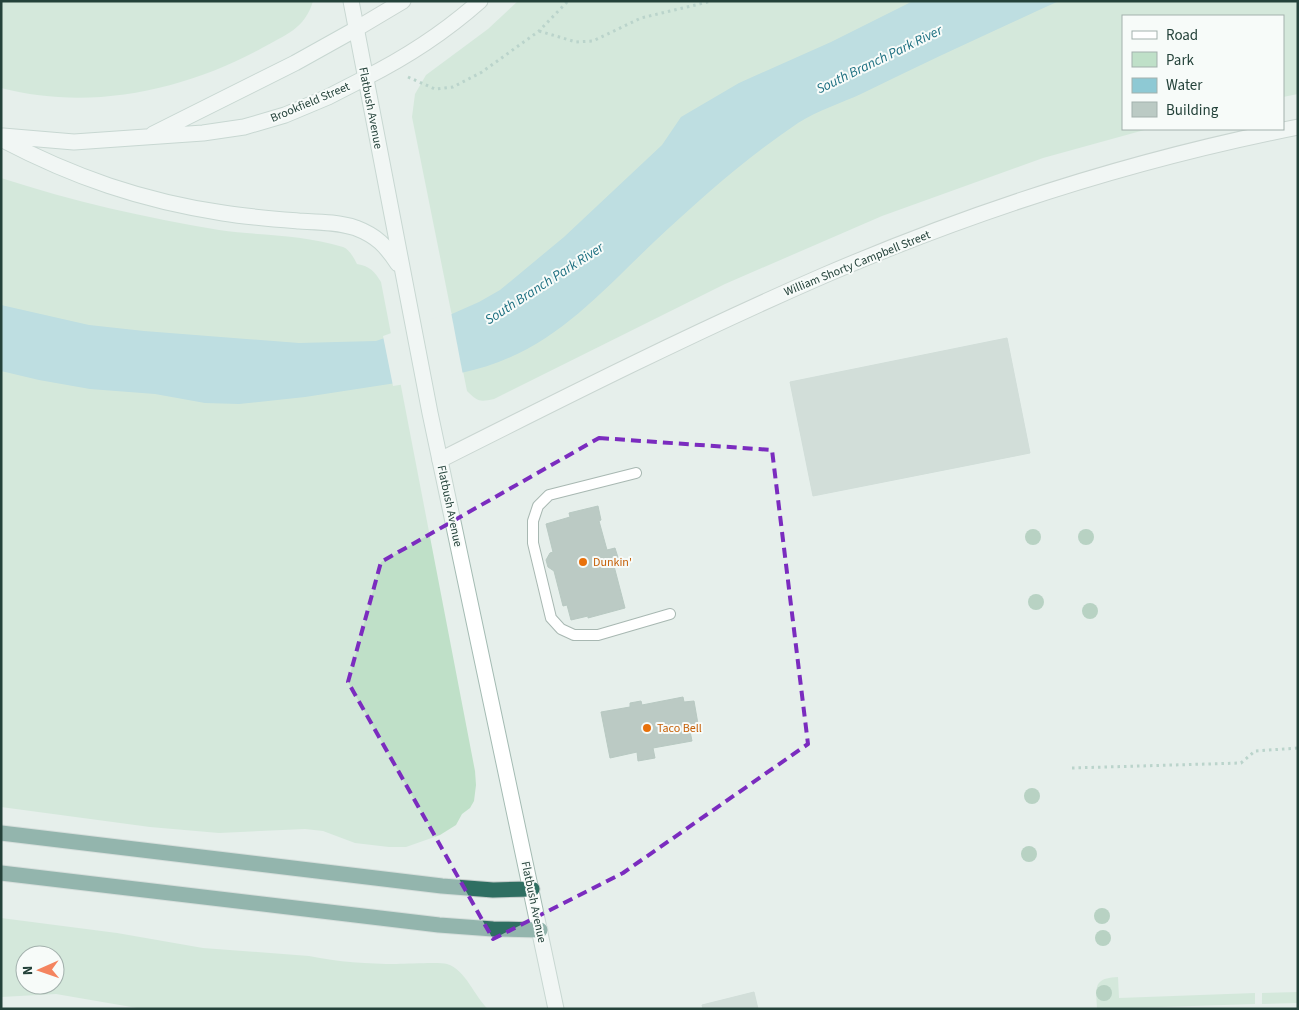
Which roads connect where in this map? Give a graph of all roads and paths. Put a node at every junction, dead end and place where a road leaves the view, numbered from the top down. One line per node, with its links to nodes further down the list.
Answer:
1 (351, 1): 6 (street, Flatbush Avenue)
2 (403, 1): 6 (street, Brookfield Street)
3 (480, 1): 8 (street, Brookfield Street)
4 (568, 1): 7 (path)
5 (712, 1): 7 (path)
6 (356, 28): 8 (street, Flatbush Avenue); 12 (street, Brookfield Street)
7 (540, 31): 9 (path)
8 (365, 78): 12 (street, Brookfield Street); 13 (street, Flatbush Avenue)
9 (410, 79)
10 (1298, 127): 14 (street, William Shorty Campbell Street)
11 (1, 137): 12 (street, Brookfield Street); 13 (street)
12 (147, 137)
13 (402, 270): 14 (street, Flatbush Avenue)
14 (440, 460): 21 (street, Flatbush Avenue)
15 (636, 473): 16 (lane)
16 (670, 614)
17 (1298, 748): 18 (path)
18 (1072, 768)
19 (1, 833): 21 (highway)
20 (1, 873): 22 (highway)
21 (532, 890): 22 (street, Flatbush Avenue)
22 (540, 930): 23 (street, Flatbush Avenue)
23 (556, 1009)

